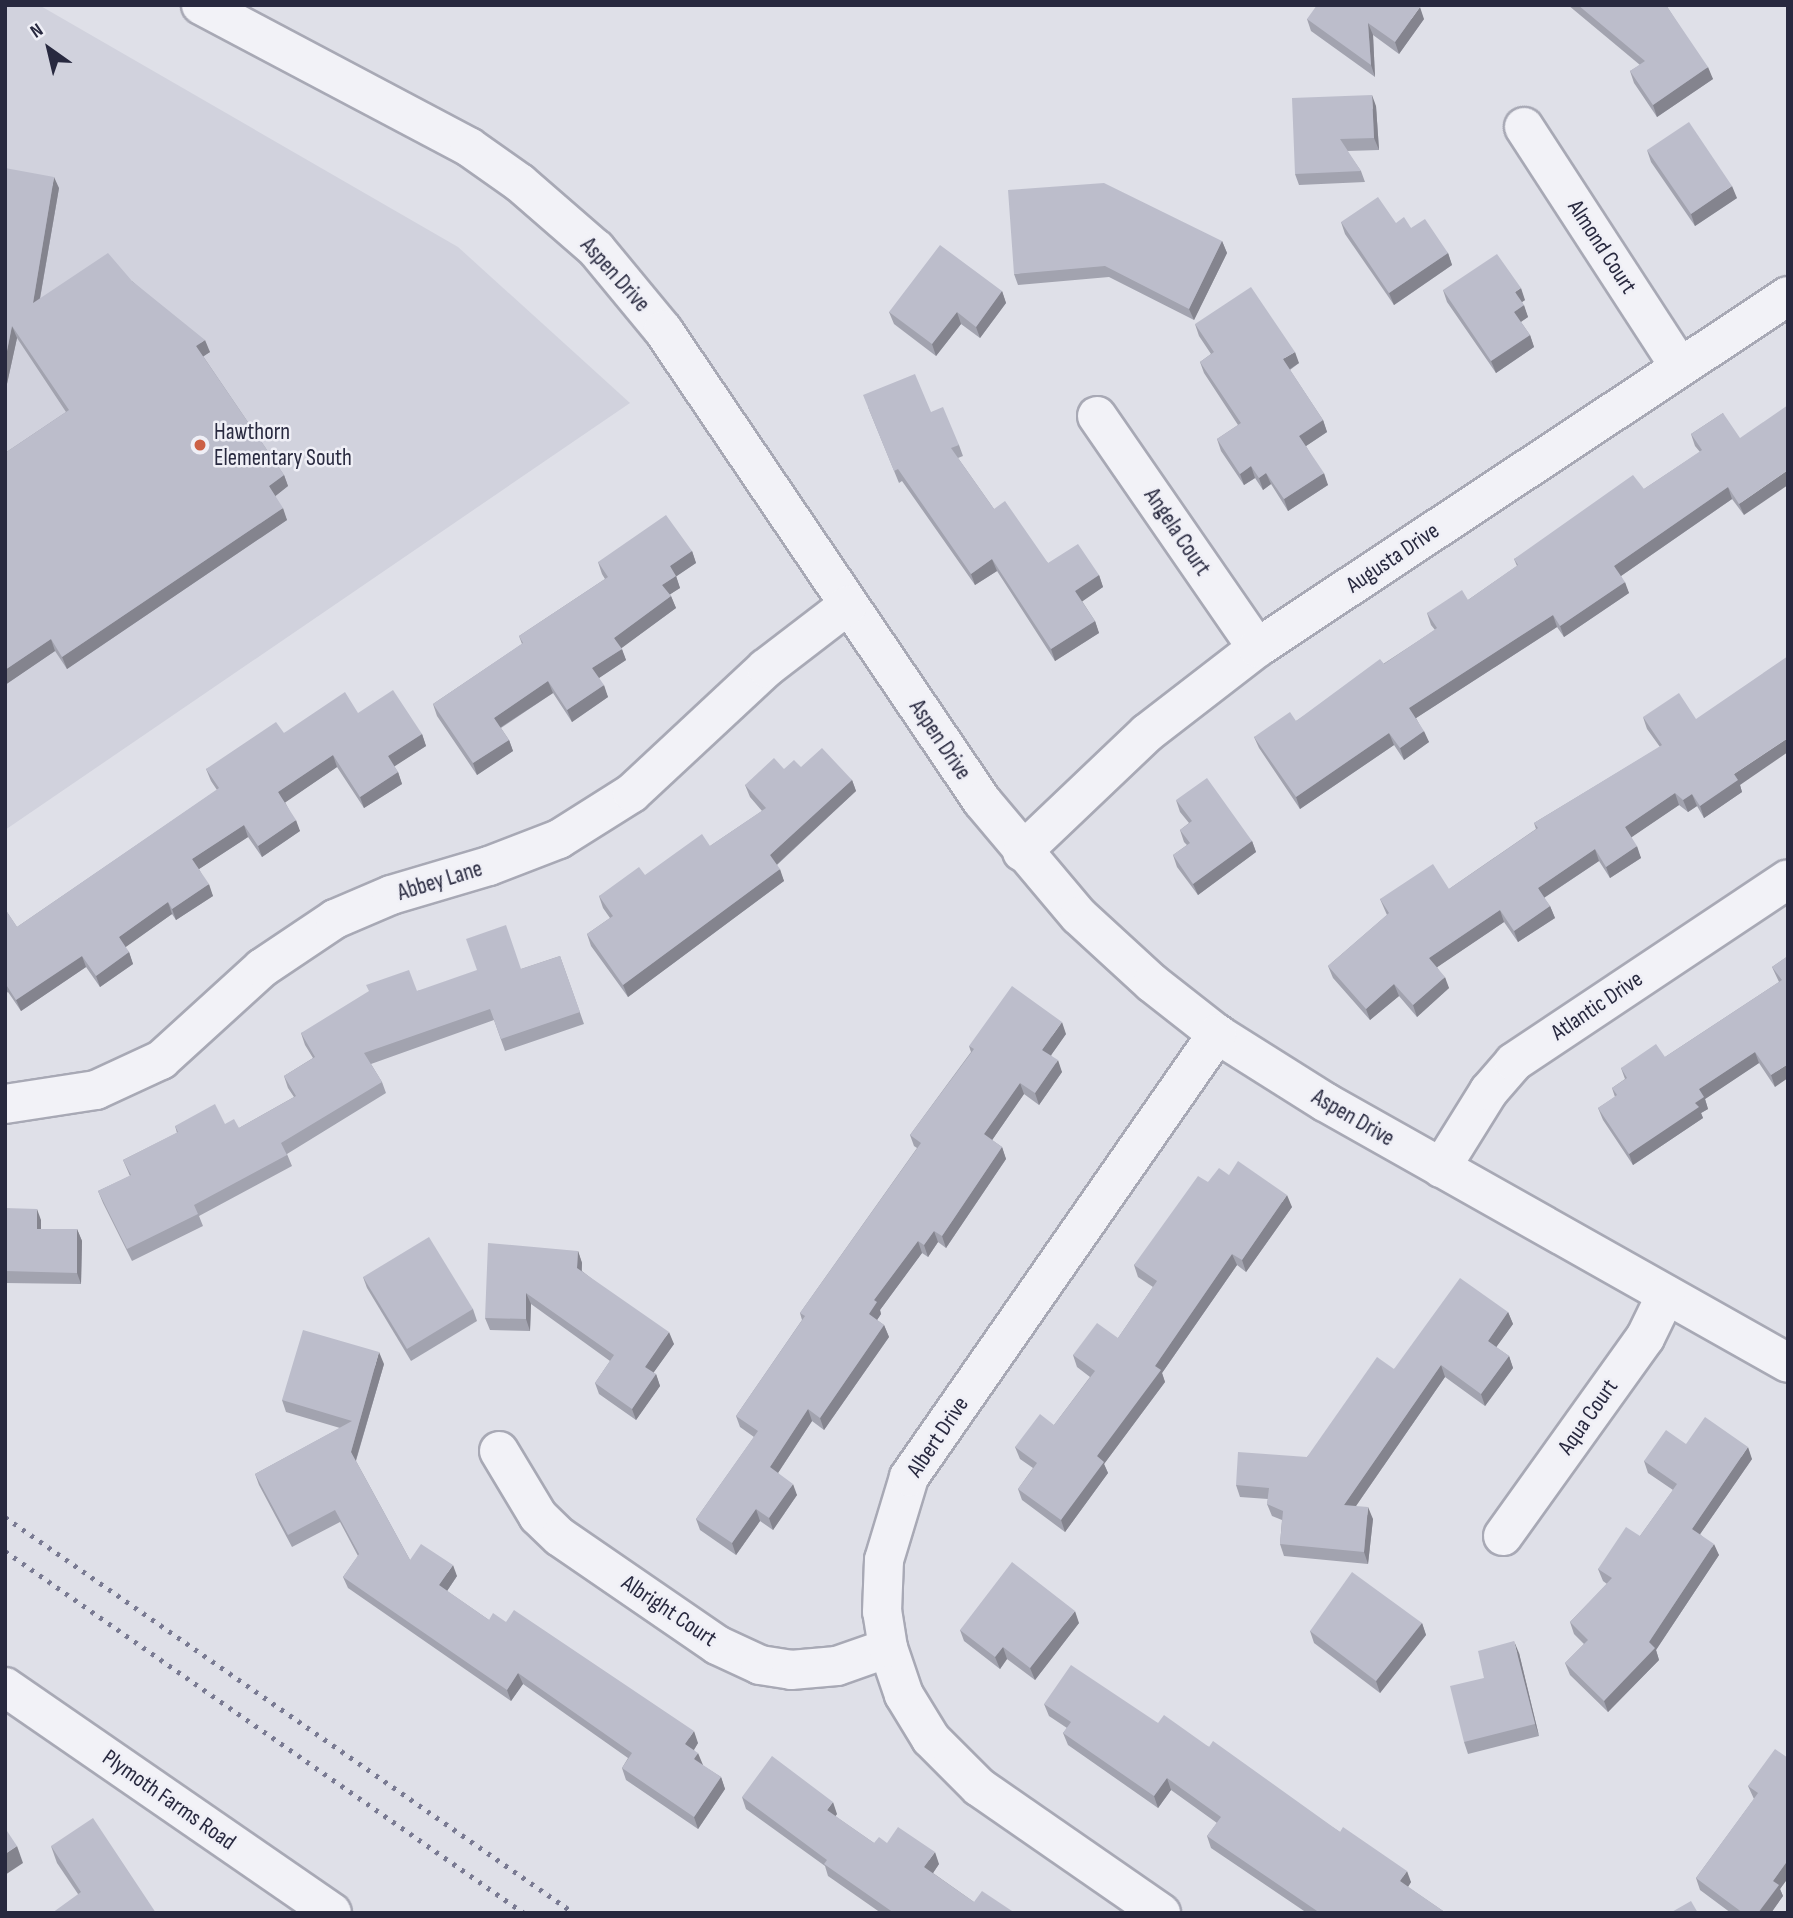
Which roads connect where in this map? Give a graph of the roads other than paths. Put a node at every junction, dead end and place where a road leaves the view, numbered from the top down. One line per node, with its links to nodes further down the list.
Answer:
1 (201, 5): 6 (street, Aspen Drive)
2 (1524, 127): 4 (street, Almond Court)
3 (1788, 296): 4 (street, Augusta Drive)
4 (1680, 368): 7 (street, Augusta Drive)
5 (1097, 416): 7 (street, Angela Court)
6 (848, 605): 8 (street, Aspen Drive); 11 (street, Abbey Lane)
7 (1257, 648): 8 (street, Augusta Drive)
8 (1022, 852): 10 (street, Aspen Drive)
9 (1788, 879): 12 (street, Atlantic Drive)
10 (1217, 1034): 12 (street, Aspen Drive); 17 (street, Albert Drive)
11 (5, 1104)
12 (1441, 1168): 13 (street, Aspen Drive)
13 (1666, 1295): 14 (street, Aspen Drive); 16 (street, Aqua Court)
14 (1788, 1363)
15 (499, 1451): 17 (street, Albright Court)
16 (1503, 1536)
17 (888, 1648): 20 (street, Albert Drive)
18 (6, 1688): 19 (street, Plymoth Farms Road)
19 (332, 1913)
20 (1161, 1913)

